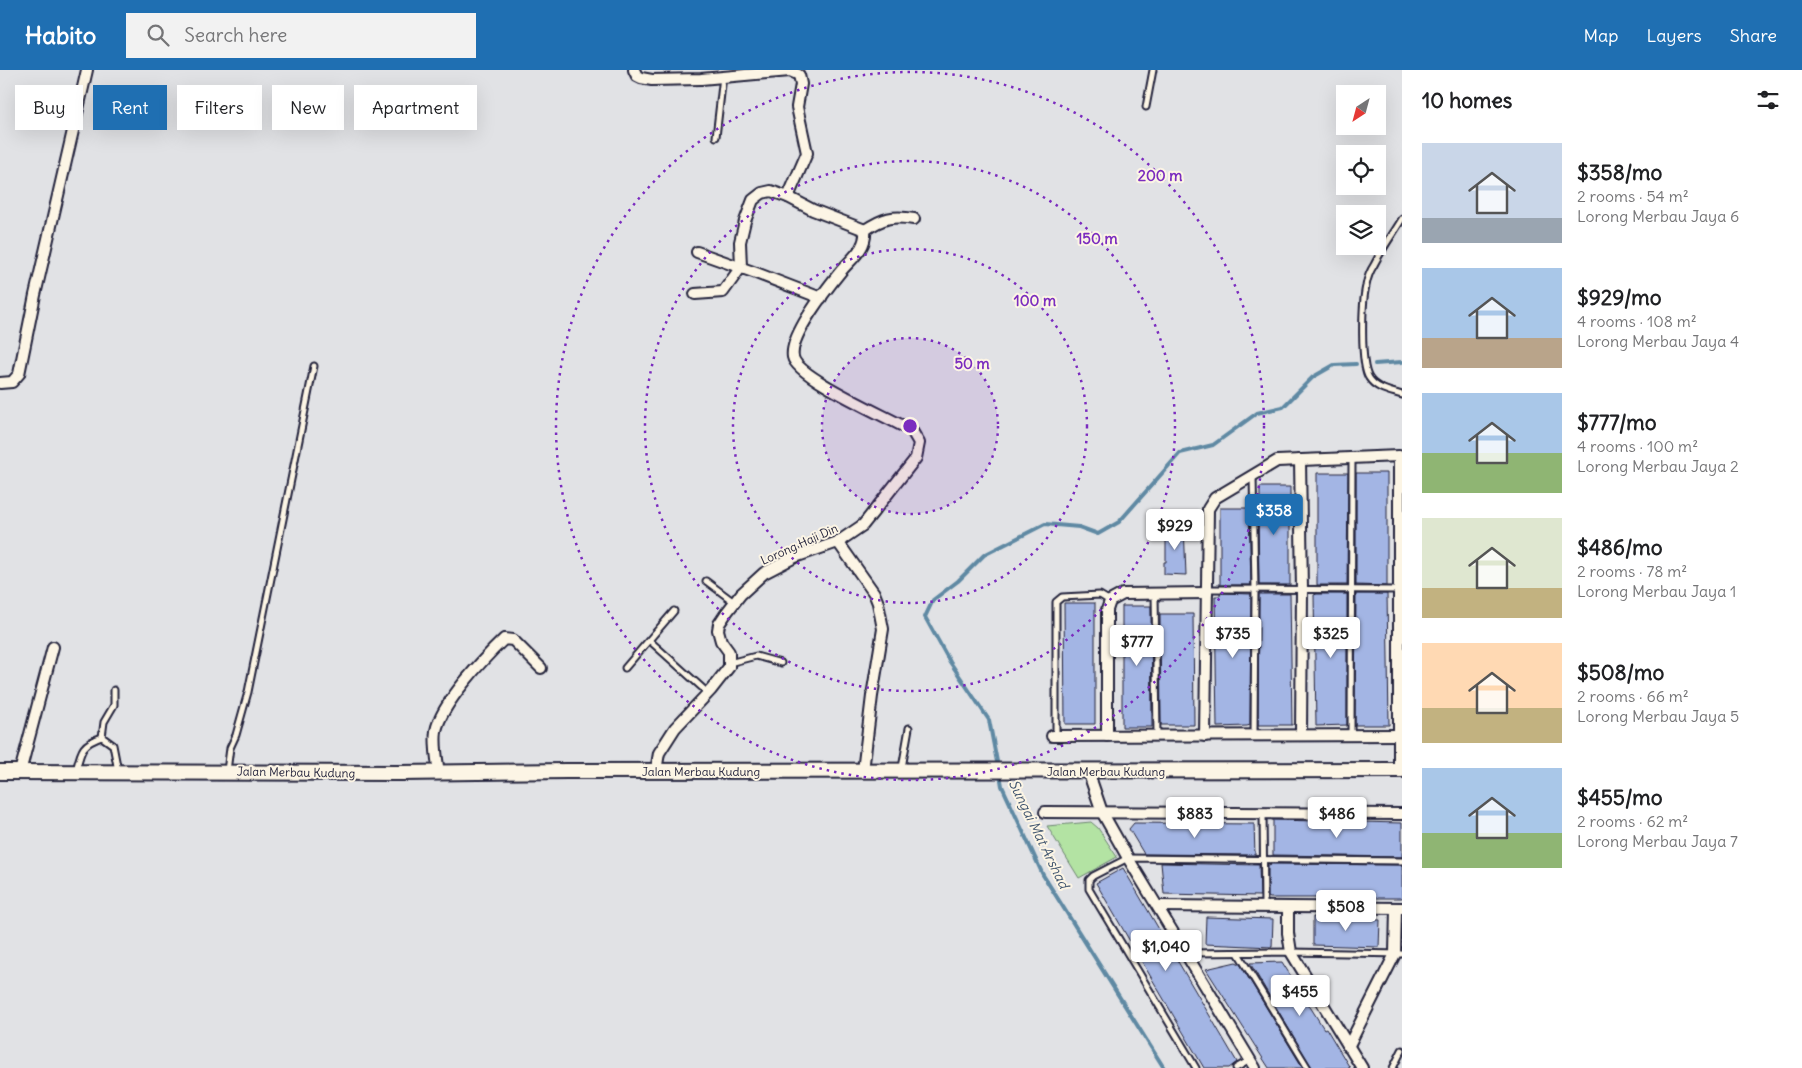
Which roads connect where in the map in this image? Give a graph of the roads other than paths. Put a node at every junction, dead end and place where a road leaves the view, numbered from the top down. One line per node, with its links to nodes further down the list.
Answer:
1 (87, 70): 16 (street)
2 (634, 70): 4 (street)
3 (1153, 70): 5 (lane)
4 (723, 76): 6 (lane); 7 (street)
5 (1146, 107)
6 (716, 137)
7 (788, 197): 10 (street); 12 (street)
8 (914, 219): 10 (street)
9 (1402, 219): 17 (lane)
10 (865, 230): 14 (street)
11 (697, 252): 12 (street)
12 (741, 267): 13 (street); 14 (street)
13 (695, 294)
14 (821, 298): 22 (street, Lorong Haji Din)
15 (314, 366): 54 (lane)
16 (0, 383)
17 (1402, 395)
18 (1400, 456): 19 (street); 27 (street)
19 (1352, 459): 20 (street); 26 (lane)
20 (1300, 460): 21 (street); 25 (street)
21 (1253, 475): 24 (lane); 28 (street)
22 (838, 542): 31 (street, Lorong Haji Din); 56 (street)
23 (706, 581): 31 (lane)
24 (1255, 590): 25 (lane); 28 (lane); 42 (lane)
25 (1302, 590): 26 (lane); 43 (street)
26 (1352, 590): 27 (lane); 44 (lane)
27 (1401, 590): 45 (street)
28 (1207, 591): 29 (street); 49 (street)
29 (1155, 594): 30 (street); 48 (lane)
30 (1110, 601): 46 (lane); 47 (street)
31 (735, 602): 35 (street, Lorong Haji Din)
32 (674, 611): 33 (lane)
33 (650, 641): 38 (lane); 40 (lane)
34 (53, 648): 60 (street)
35 (729, 663): 36 (lane); 40 (street)
36 (781, 663)
37 (541, 668): 61 (street)
38 (625, 668)
39 (114, 690): 50 (lane)
40 (708, 693): 55 (street)
41 (909, 728): 57 (lane)
42 (1254, 735): 43 (street); 49 (street)
43 (1300, 735): 44 (street)
44 (1351, 735): 45 (street)
45 (1401, 735): 51 (street)
46 (1054, 736): 47 (street)
47 (1107, 736): 48 (street)
48 (1157, 736): 49 (street)
49 (1205, 736)
50 (102, 738): 52 (lane); 53 (lane)
51 (1401, 770): 58 (main road, Jalan Merbau Kudung)
52 (76, 771): 53 (main road, Jalan Merbau Kudung); 60 (main road, Jalan Merbau Kudung)
53 (118, 771): 54 (main road, Jalan Merbau Kudung)
54 (227, 771): 61 (main road, Jalan Merbau Kudung)
55 (656, 771): 56 (main road, Jalan Merbau Kudung); 61 (main road, Jalan Merbau Kudung)
56 (863, 771): 57 (main road, Jalan Merbau Kudung)
57 (902, 771): 58 (main road, Jalan Merbau Kudung)
58 (1088, 771): 63 (street)
59 (0, 772): 60 (main road, Jalan Merbau Kudung)
60 (20, 772)
61 (439, 773)
62 (1045, 812): 63 (street)
63 (1102, 812): 64 (street); 66 (street)
64 (1263, 813): 65 (street); 67 (lane)
65 (1402, 814)
66 (1128, 858): 67 (lane); 69 (street); 80 (lane)
67 (1263, 861): 68 (lane); 70 (lane)
68 (1402, 861)
69 (1158, 906): 70 (street); 75 (street)
70 (1264, 907): 71 (street)
71 (1288, 907): 72 (street); 73 (street)
72 (1399, 908): 76 (street)
73 (1291, 952): 74 (lane); 76 (lane); 77 (street)
74 (1238, 953): 75 (lane); 82 (lane)
75 (1187, 954): 79 (street)
76 (1399, 954): 77 (street)
77 (1348, 1047): 83 (street)
78 (1402, 1050): 84 (lane)
79 (1253, 1064): 81 (lane)
80 (1196, 1068)
81 (1236, 1068)
82 (1308, 1068)
83 (1362, 1068)
84 (1393, 1068)

